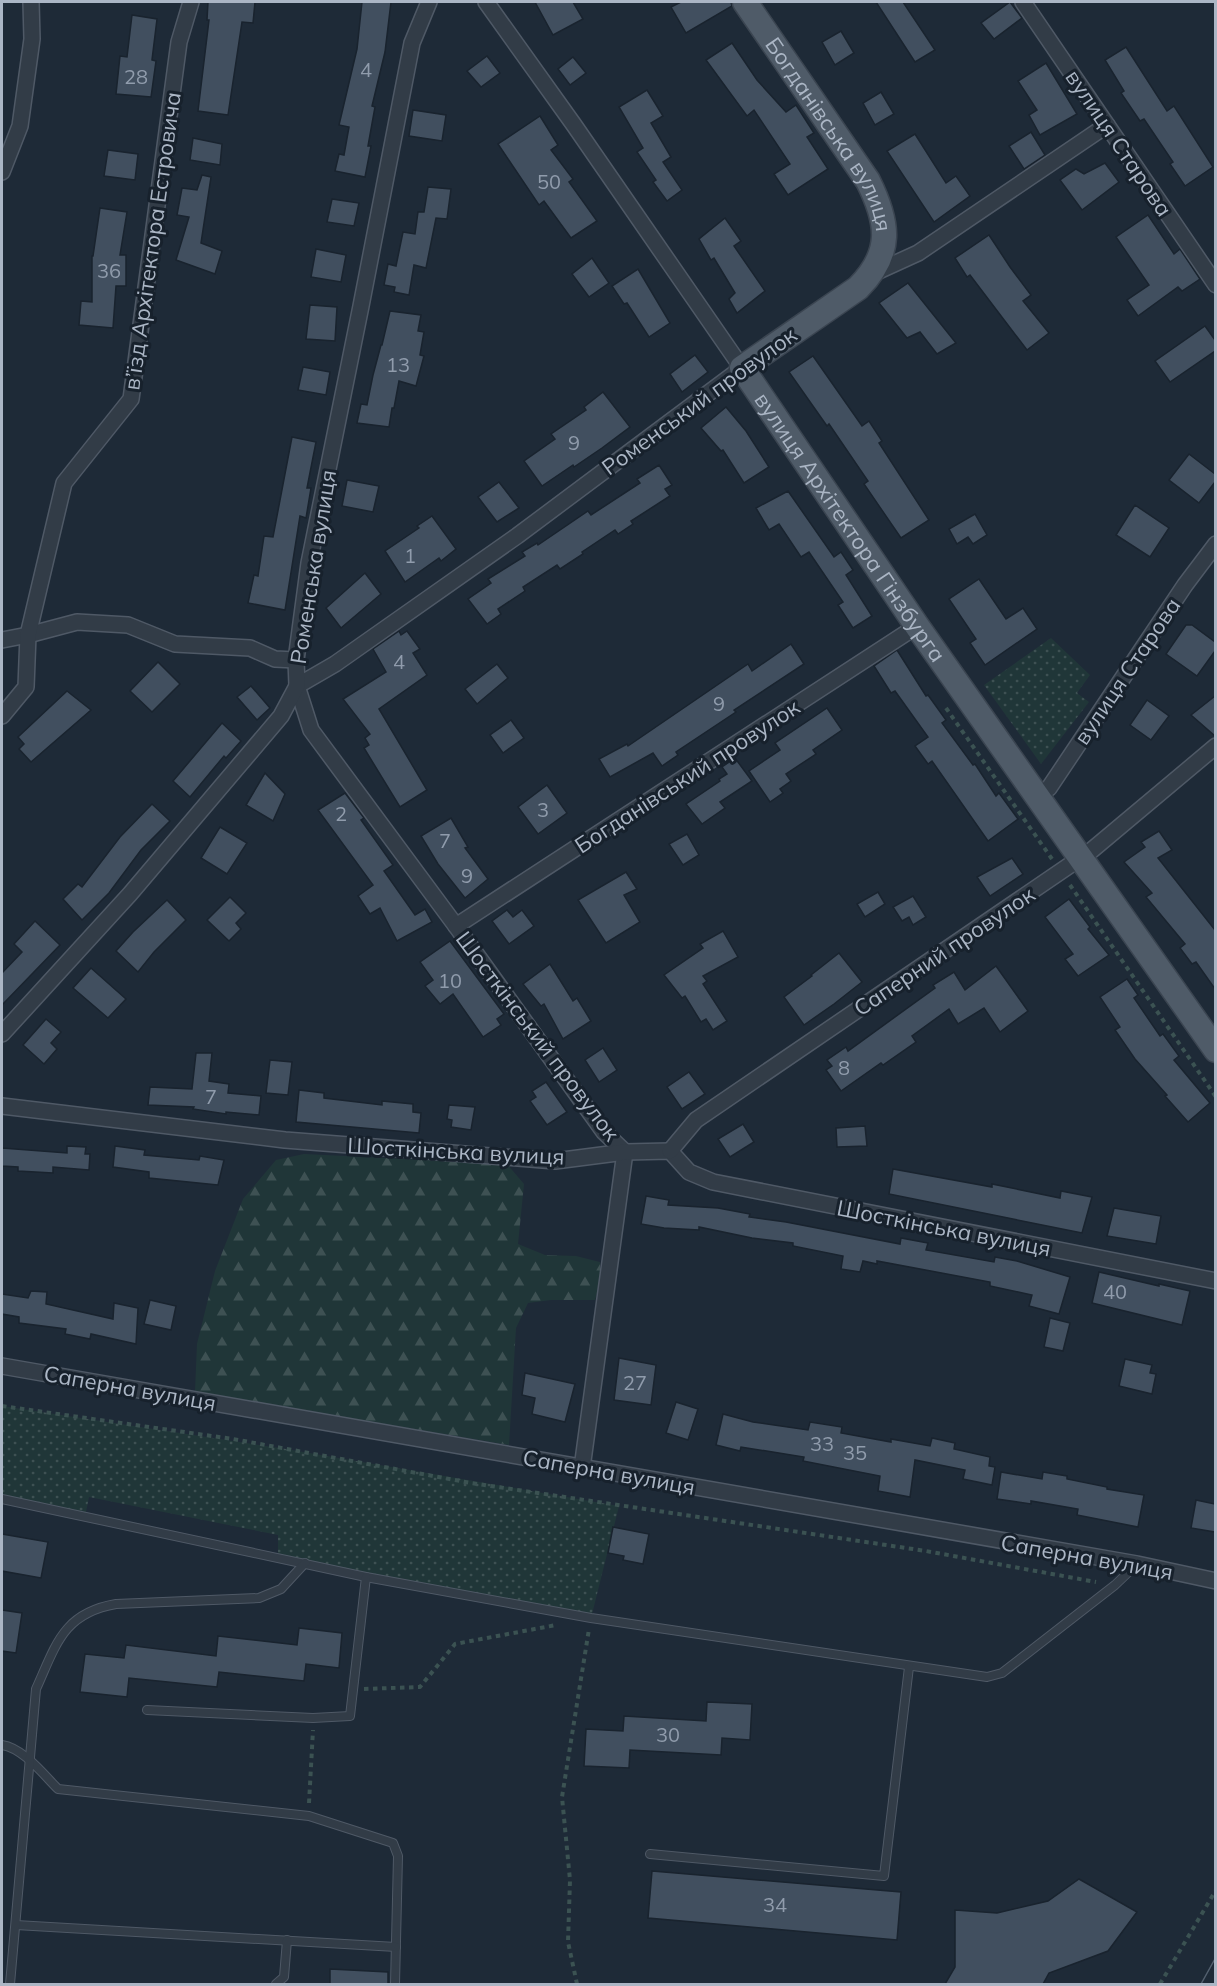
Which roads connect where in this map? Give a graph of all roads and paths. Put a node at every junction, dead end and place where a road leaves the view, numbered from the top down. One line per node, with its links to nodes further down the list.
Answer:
1 (31, 2): 8 (street)
2 (191, 2): 14 (street, в’їзд Архітектора Естровича)
3 (429, 2): 16 (street, Роменська вулиця)
4 (486, 2): 11 (street, вулиця Архітектора Гінзбурга)
5 (745, 2): 9 (main road, Богданівська вулиця)
6 (1023, 2): 7 (street, вулиця Старова)
7 (1107, 125): 9 (street, Роменський провулок); 10 (street, вулиця Старова)
8 (2, 172)
9 (872, 274): 11 (main road, Роменський провулок)
10 (1215, 285)
11 (742, 368): 13 (main road, вулиця Архітектора Гінзбурга); 17 (street, Роменський провулок)
12 (1215, 544): 21 (street, вулиця Старова)
13 (917, 626): 21 (main road, вулиця Архітектора Гінзбурга); 23 (street, Богданівський провулок)
14 (28, 635): 15 (street); 16 (street); 19 (street, в’їзд Архітектора Естровича)
15 (2, 640)
16 (296, 660): 17 (street, Роменська вулиця)
17 (297, 686): 23 (street, Шосткінський провулок); 24 (street, Роменська вулиця)
18 (945, 707): 22 (path)
19 (2, 716)
20 (1215, 746): 22 (street, Саперний провулок)
21 (1037, 796): 22 (main road, вулиця Архітектора Гінзбурга)
22 (1070, 865): 25 (main road, вулиця Архітектора Гінзбурга); 26 (path); 28 (street, Саперний провулок)
23 (456, 926): 29 (street, Шосткінський провулок)
24 (2, 1034)
25 (1215, 1050)
26 (1215, 1097)
27 (2, 1106): 29 (street, Шосткінська вулиця)
28 (670, 1151): 29 (street, Шосткінська вулиця); 30 (street, Шосткінська вулиця)
29 (625, 1152): 33 (street, Шосткінський провулок)
30 (1215, 1281)
31 (2, 1366): 33 (street, Саперна вулиця)
32 (2, 1406): 39 (path)
33 (582, 1468): 36 (street, Саперна вулиця)
34 (2, 1499): 35 (lane)
35 (305, 1563): 37 (lane); 47 (lane)
36 (1137, 1564): 38 (street, Саперна вулиця); 39 (lane)
37 (366, 1577): 40 (lane); 43 (lane)
38 (1215, 1581)
39 (1115, 1585): 42 (lane)
40 (591, 1618): 42 (lane); 57 (path)
41 (558, 1625): 43 (path)
42 (909, 1667): 49 (lane)
43 (354, 1690): 45 (lane)
44 (147, 1710): 45 (lane)
45 (313, 1718): 48 (path)
46 (2, 1745): 47 (lane)
47 (30, 1762): 48 (lane); 51 (lane)
48 (309, 1816): 53 (lane)
49 (650, 1854)
50 (1215, 1890): 58 (path)
51 (15, 1925): 52 (lane); 54 (lane)
52 (287, 1940): 53 (lane); 55 (lane)
53 (396, 1947): 56 (lane)
54 (10, 1984)
55 (276, 1984)
56 (395, 1984)
57 (577, 1984)
58 (1160, 1984)

